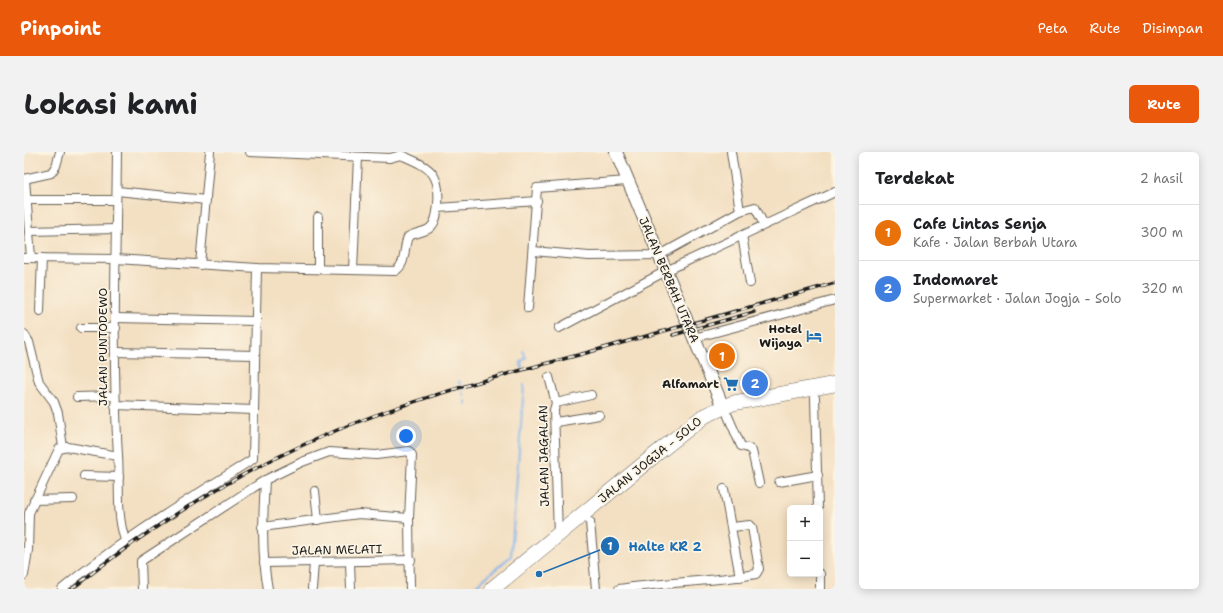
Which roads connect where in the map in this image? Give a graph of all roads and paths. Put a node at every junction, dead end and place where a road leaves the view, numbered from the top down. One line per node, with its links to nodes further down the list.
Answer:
1 (60, 152): 10 (street)
2 (117, 152): 12 (street, JALAN PUNTODEWO)
3 (210, 152): 16 (street)
4 (250, 152): 7 (street)
5 (616, 152): 11 (main road, JALAN BERBAH UTARA)
6 (731, 152): 19 (street)
7 (299, 153): 9 (street)
8 (401, 153): 9 (street); 18 (street)
9 (358, 157): 33 (street)
10 (24, 179): 14 (street)
11 (627, 181): 17 (street); 26 (main road, JALAN BERBAH UTARA)
12 (117, 191): 15 (street, JALAN PUNTODEWO); 16 (street)
13 (835, 192): 21 (street)
14 (25, 200): 15 (street); 23 (street)
15 (116, 200): 22 (street, JALAN PUNTODEWO)
16 (206, 200): 30 (street)
17 (537, 201): 18 (street); 25 (street)
18 (438, 208): 33 (street)
19 (740, 211): 21 (street); 26 (street)
20 (318, 217): 32 (street)
21 (764, 225): 24 (street)
22 (116, 229): 23 (street); 29 (street, JALAN PUNTODEWO)
23 (29, 230): 27 (street)
24 (742, 235): 34 (street); 35 (street)
25 (533, 251): 26 (street); 37 (street)
26 (660, 255): 34 (main road, JALAN BERBAH UTARA)
27 (28, 258): 28 (street)
28 (42, 258): 29 (street); 38 (street)
29 (116, 259): 30 (street); 39 (street, JALAN PUNTODEWO)
30 (200, 265): 31 (street)
31 (257, 268): 32 (street); 40 (street)
32 (318, 269): 33 (street)
33 (353, 270)
34 (666, 271): 43 (street); 45 (main road, JALAN BERBAH UTARA)
35 (750, 283)
36 (835, 300): 45 (street)
37 (528, 308)
38 (40, 311)
39 (116, 318): 40 (street); 42 (street, JALAN PUNTODEWO)
40 (256, 321): 47 (street)
41 (81, 328): 42 (street)
42 (116, 328): 46 (street, JALAN PUNTODEWO)
43 (559, 328)
44 (24, 334): 61 (street)
45 (694, 338): 58 (main road, JALAN BERBAH UTARA)
46 (115, 352): 47 (street); 52 (street, JALAN PUNTODEWO)
47 (255, 355): 57 (street)
48 (549, 377): 55 (street, JALAN JAGALAN)
49 (835, 384): 58 (highway, JALAN JOGJA - SOLO)
50 (591, 395): 55 (street)
51 (835, 395): 54 (highway, JALAN JOGJA - SOLO)
52 (115, 396): 53 (street); 56 (street, JALAN PUNTODEWO)
53 (77, 397)
54 (815, 398): 58 (highway, JALAN JOGJA - SOLO); 63 (street)
55 (556, 403): 60 (street, JALAN JAGALAN)
56 (115, 405): 57 (street); 62 (street, JALAN PUNTODEWO)
57 (254, 410): 80 (street)
58 (725, 412): 68 (street); 76 (highway, JALAN JOGJA - SOLO); 79 (highway, JALAN JOGJA - SOLO)
59 (599, 415): 60 (street)
60 (556, 422): 79 (street, JALAN JAGALAN)
61 (63, 447): 62 (street); 71 (street)
62 (118, 456): 65 (street, JALAN PUNTODEWO)
63 (818, 475): 67 (street); 73 (street)
64 (84, 476): 65 (street)
65 (119, 477): 80 (street, JALAN PUNTODEWO)
66 (265, 480): 74 (street); 77 (street); 89 (street)
67 (779, 482)
68 (759, 483)
69 (724, 489): 78 (street)
70 (315, 491): 75 (street)
71 (34, 500): 72 (street); 85 (street)
72 (73, 500)
73 (818, 505)
74 (409, 518): 75 (street); 81 (street)
75 (318, 520): 77 (street)
76 (590, 522): 95 (highway, JALAN JOGJA - SOLO); 96 (street)
77 (262, 527): 84 (street)
78 (732, 527): 86 (street); 86 (street)
79 (558, 535): 94 (highway, JALAN JOGJA - SOLO)
80 (125, 540): 88 (street)
81 (411, 560): 83 (street, JALAN MELATI); 93 (street)
82 (314, 563): 83 (street, JALAN MELATI); 84 (street, JALAN MELATI); 91 (street)
83 (350, 563): 92 (street)
84 (264, 564): 90 (street)
85 (24, 575)
86 (740, 577): 97 (street)
87 (820, 577): 98 (street)
88 (62, 589)
89 (142, 589)
90 (268, 589)
91 (312, 589)
92 (352, 589)
93 (410, 589)
94 (492, 589)
95 (508, 589)
96 (596, 589)
97 (619, 589)
98 (820, 589)

